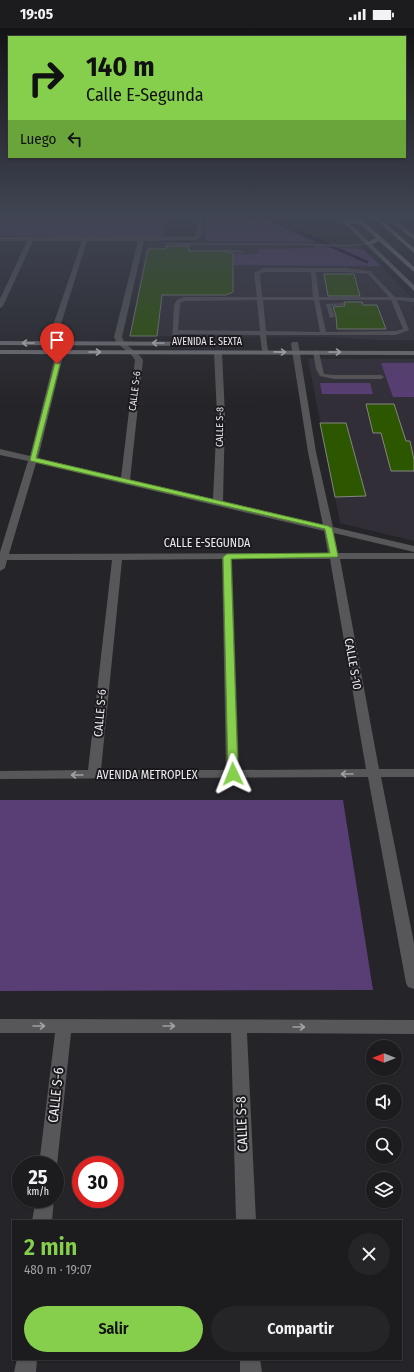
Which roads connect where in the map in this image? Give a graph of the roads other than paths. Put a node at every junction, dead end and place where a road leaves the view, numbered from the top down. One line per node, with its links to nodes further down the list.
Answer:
1 (12, 281): 14 (street)
2 (72, 281): 20 (street)
3 (131, 281): 21 (street)
4 (258, 281): 10 (lane)
5 (314, 281): 11 (lane)
6 (378, 281): 12 (lane)
7 (406, 281): 8 (street)
8 (414, 289)
9 (414, 293): 12 (lane)
10 (260, 298): 11 (lane); 16 (lane); 17 (lane)
11 (316, 298): 12 (lane); 18 (lane)
12 (392, 299): 13 (lane); 15 (lane); 18 (lane)
13 (414, 300)
14 (0, 306)
15 (332, 317)
16 (175, 332): 17 (lane); 22 (lane)
17 (263, 332): 18 (lane); 24 (lane)
18 (323, 333)
19 (0, 343): 20 (street, AVENIDA E. SEXTA, one-way to 19)
20 (52, 343): 21 (street, AVENIDA E. SEXTA)
21 (120, 343): 22 (street, AVENIDA E. SEXTA, one-way to 21); 28 (street)
22 (174, 343): 23 (street, AVENIDA E. SEXTA)
23 (243, 344)
24 (264, 346): 25 (street, AVENIDA E. SEXTA, one-way to 25); 29 (street, AVENIDA E. SEXTA)
25 (295, 346): 30 (street, AVENIDA E. SEXTA); 37 (street, CALLE S-10)
26 (0, 352): 27 (street, AVENIDA E. SEXTA)
27 (60, 352): 28 (street, AVENIDA E. SEXTA, one-way to 28); 34 (street)
28 (135, 352): 29 (street, AVENIDA E. SEXTA); 35 (street, CALLE S-6)
29 (218, 352): 36 (street, CALLE S-8)
30 (316, 352): 31 (street, AVENIDA E. SEXTA, one-way to 31); 32 (lane)
31 (414, 353)
32 (381, 377)
33 (0, 452): 34 (street)
34 (33, 460): 35 (street); 42 (street)
35 (125, 482): 36 (street)
36 (218, 503): 37 (street)
37 (328, 528): 38 (street); 40 (street, CALLE S-10)
38 (414, 549)
39 (117, 556): 42 (street, CALLE E-SEGUNDA); 43 (street, CALLE E-SEGUNDA); 49 (street, CALLE S-6)
40 (334, 556): 41 (street, CALLE E-SEGUNDA); 43 (street, CALLE E-SEGUNDA); 45 (street, CALLE S-10)
41 (414, 556)
42 (2, 557): 44 (street)
43 (227, 557): 47 (street)
44 (0, 568)
45 (373, 773): 46 (street, AVENIDA METROPLEX); 47 (street, AVENIDA METROPLEX, one-way to 47); 50 (street, CALLE S-10)
46 (414, 773)
47 (233, 774): 49 (street, AVENIDA METROPLEX)
48 (0, 775): 49 (street, AVENIDA METROPLEX, one-way to 48)
49 (94, 775)
50 (414, 983)
51 (0, 1026): 52 (street, one-way to 52)
52 (64, 1026): 53 (street, one-way to 53); 55 (street, CALLE S-6)
53 (239, 1027): 54 (street, one-way to 54); 58 (street, CALLE S-8)
54 (414, 1027)
55 (49, 1156)
56 (43, 1208): 57 (street)
57 (42, 1220)
58 (246, 1220)
59 (27, 1360): 61 (street)
60 (250, 1360): 62 (street)
61 (26, 1372)
62 (251, 1372)

